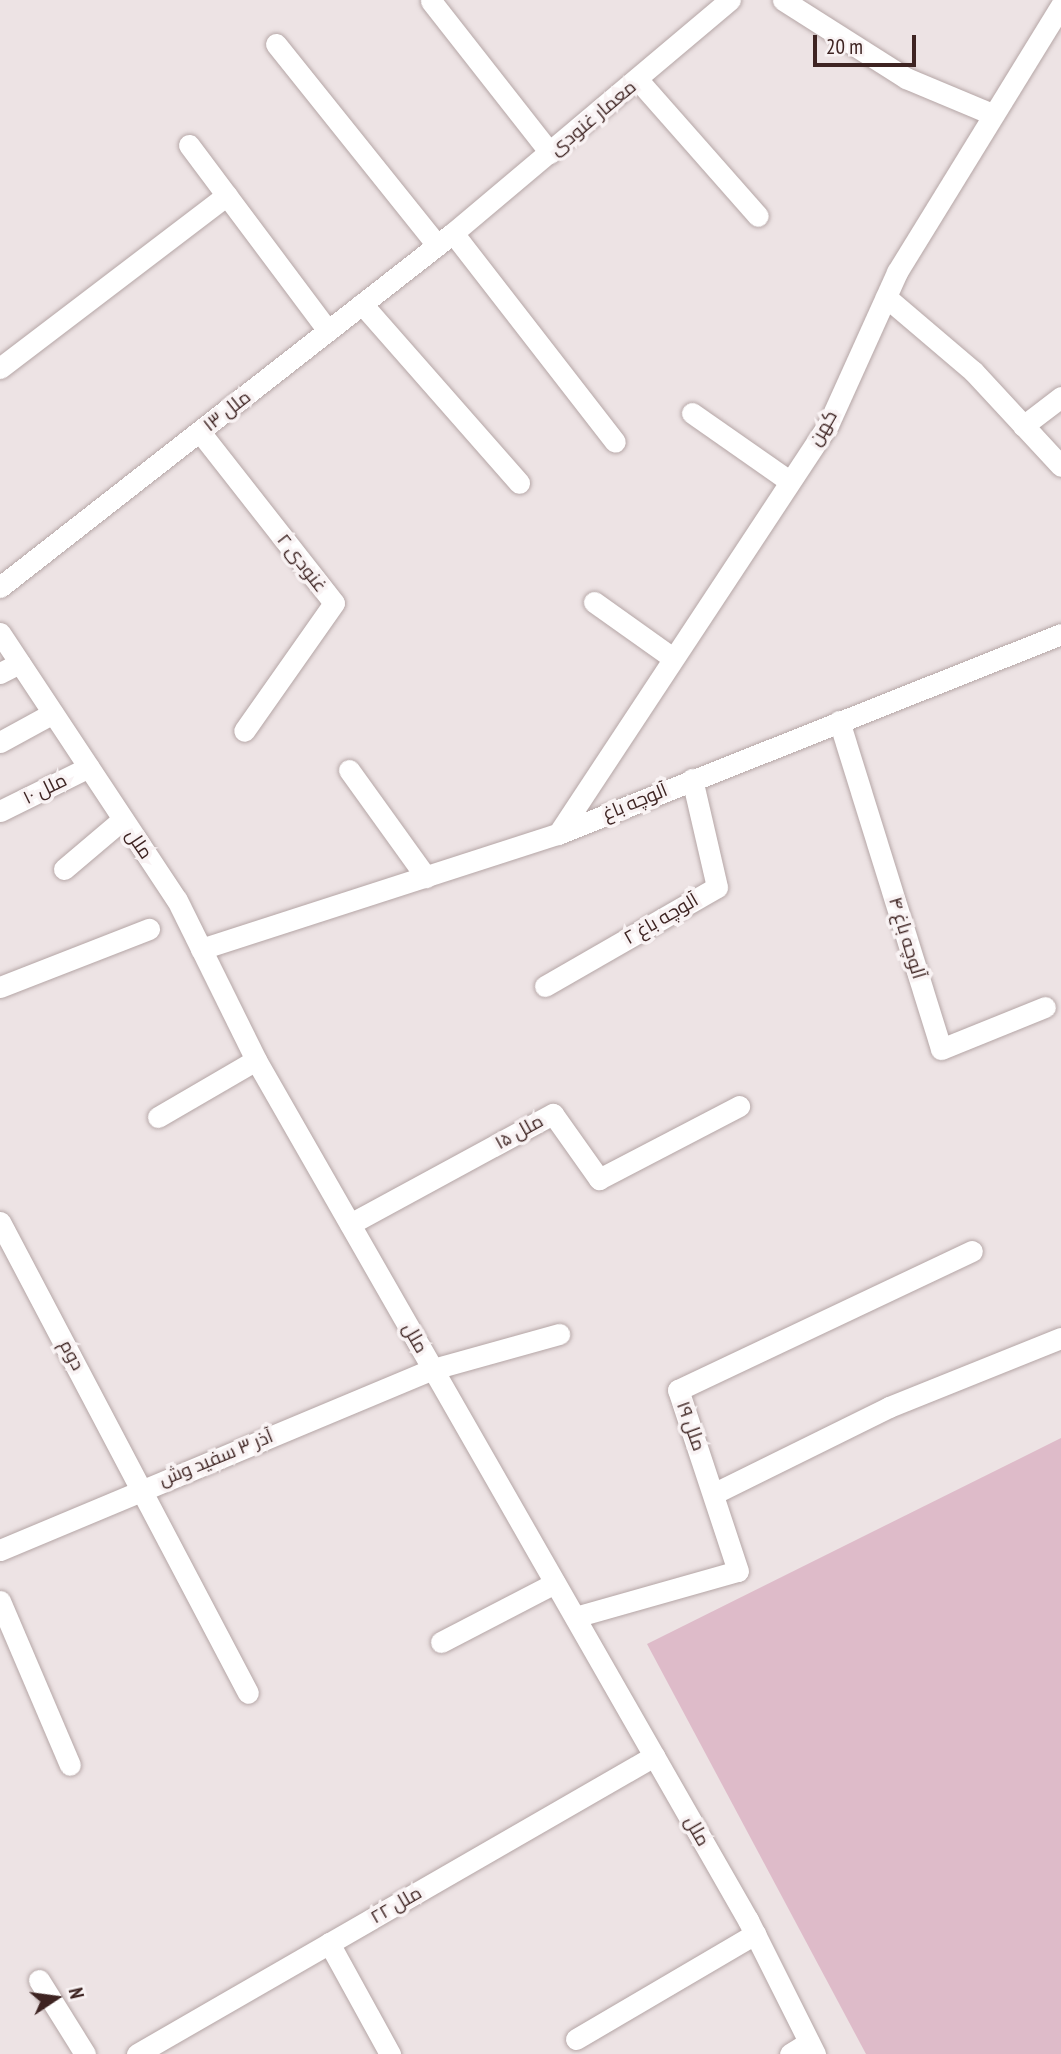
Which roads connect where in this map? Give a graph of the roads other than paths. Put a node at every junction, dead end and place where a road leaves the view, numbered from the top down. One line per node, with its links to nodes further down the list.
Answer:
1 (730, 0): 6 (street, معمار غنودی)
2 (783, 0): 7 (street)
3 (431, 1): 9 (street)
4 (1061, 5): 7 (street, کهن)
5 (276, 44): 12 (street)
6 (638, 80): 9 (street, معمار غنودی); 11 (street)
7 (992, 114): 13 (street, کهن)
8 (189, 145): 10 (street)
9 (550, 153): 12 (street, معمار غنودی)
10 (227, 195): 15 (street); 16 (street)
11 (758, 216)
12 (445, 239): 14 (street, ملل ۱۳); 21 (street)
13 (886, 297): 19 (street); 23 (street, کهن)
14 (362, 304): 15 (street, ملل ۱۳); 24 (street)
15 (328, 331): 20 (street, ملل ۱۳)
16 (0, 368)
17 (1061, 397): 19 (street)
18 (692, 413): 23 (street)
19 (1024, 426): 22 (street)
20 (200, 432): 25 (street, ملل ۱۳); 34 (street, ۲ غنودی)
21 (615, 442)
22 (1061, 466)
23 (789, 481): 29 (street, کهن)
24 (519, 483)
25 (0, 587)
26 (594, 602): 29 (street)
27 (0, 633): 30 (street, ملل)
28 (1061, 634): 33 (street, آلوچه باغ)
29 (670, 656): 41 (street, کهن)
30 (20, 663): 31 (street); 32 (street, ملل)
31 (0, 673)
32 (53, 713): 35 (street); 36 (street, ملل)
33 (839, 721): 38 (street, آلوچه باغ); 48 (street, ۴ آلوچه باغ)
34 (244, 731)
35 (0, 742)
36 (89, 767): 39 (street, ۱۰ ملل); 40 (street, ملل)
37 (349, 770): 43 (street)
38 (692, 779): 41 (street, آلوچه باغ); 46 (street, ۲ آلوچه باغ)
39 (0, 811)
40 (123, 819): 42 (street); 45 (street, ملل)
41 (558, 834): 43 (street, آلوچه باغ)
42 (64, 869)
43 (426, 877): 45 (street, آلوچه باغ)
44 (149, 929): 47 (street)
45 (201, 949): 49 (street, ملل)
46 (545, 986)
47 (0, 987)
48 (1045, 1007)
49 (256, 1060): 51 (street); 53 (street, ملل)
50 (738, 1107): 53 (street, ملل ۱۵)
51 (158, 1117)
52 (0, 1222): 58 (street, دوم)
53 (350, 1224): 57 (street, ملل)
54 (972, 1251): 59 (street, ملل ۱۹)
55 (559, 1334): 57 (street, آذر ۳ سفید وش)
56 (1061, 1338): 59 (street)
57 (433, 1369): 58 (street, آذر ۳ سفید وش); 61 (street, ملل)
58 (144, 1488): 60 (street, آذر ۳ سفید وش); 65 (street, دوم)
59 (715, 1493): 63 (street, ملل ۱۹)
60 (0, 1550)
61 (555, 1583): 63 (street, ملل); 64 (street)
62 (0, 1601): 67 (street)
63 (575, 1617): 66 (street, ملل)
64 (441, 1642)
65 (248, 1693)
66 (654, 1756): 68 (street, ملل); 69 (street, ۲۲ ملل)
67 (70, 1765)
68 (755, 1934): 71 (street); 72 (street, ملل)
69 (329, 1943): 74 (street, ۲۲ ملل); 75 (street)
70 (39, 1980): 73 (street)
71 (576, 2039)
72 (812, 2048): 76 (street)
73 (85, 2054)
74 (138, 2054)
75 (390, 2054)
76 (790, 2054)

